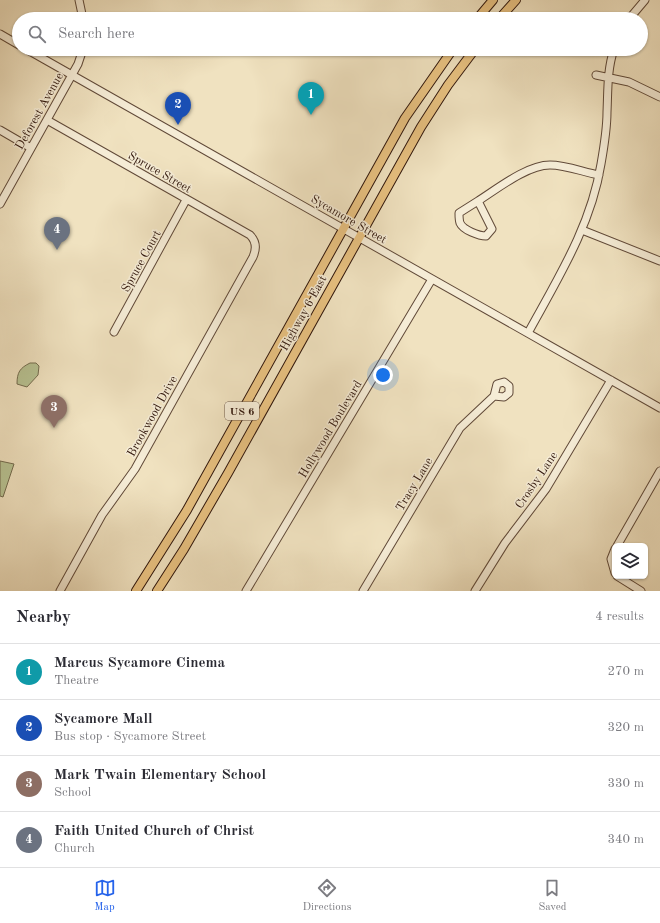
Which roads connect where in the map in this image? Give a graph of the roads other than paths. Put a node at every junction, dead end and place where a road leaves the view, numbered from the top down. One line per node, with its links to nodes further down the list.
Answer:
1 (79, 0): 5 (street)
2 (493, 0): 6 (main road)
3 (516, 0): 7 (main road)
4 (645, 0): 8 (street)
5 (82, 12)
6 (483, 12)
7 (505, 12)
8 (635, 12)
9 (0, 34): 10 (street)
10 (12, 41)
11 (39, 56): 16 (street, Sycamore Street)
12 (80, 56): 16 (street, Deforest Avenue)
13 (448, 56): 27 (main road, Highway 6 East / US 6)
14 (470, 56): 29 (main road, Highway 6 East / US 6)
15 (612, 56): 18 (street)
16 (72, 74): 20 (street, Deforest Avenue); 27 (street, Sycamore Street)
17 (596, 75): 18 (street)
18 (608, 77): 19 (street); 23 (street)
19 (660, 97)
20 (47, 120): 22 (street, Deforest Avenue); 24 (street, Spruce Street)
21 (0, 130): 22 (street)
22 (31, 148): 26 (street, Deforest Avenue)
23 (599, 175): 25 (street); 28 (street)
24 (186, 200): 30 (street, Spruce Street); 33 (street, Spruce Court)
25 (478, 202): 25 (street)
26 (0, 204)
27 (343, 228): 29 (street, Sycamore Street); 42 (main road, Highway 6 East / US 6)
28 (582, 230): 31 (street); 34 (street)
29 (358, 237): 32 (street, Sycamore Street); 43 (main road, Highway 6 East / US 6)
30 (256, 248): 41 (street, Brookwood Drive)
31 (660, 261)
32 (432, 279): 34 (street, Sycamore Street); 44 (street, Hollywood Boulevard)
33 (114, 332)
34 (528, 333): 35 (street, Sycamore Street)
35 (611, 380): 37 (street, Sycamore Street); 46 (street, Crosby Lane)
36 (494, 396): 45 (street, Tracy Lane)
37 (660, 408)
38 (660, 472): 39 (street)
39 (619, 543)
40 (622, 579): 47 (street)
41 (60, 591)
42 (136, 591)
43 (157, 591)
44 (246, 591)
45 (363, 591)
46 (475, 591)
47 (641, 591)

